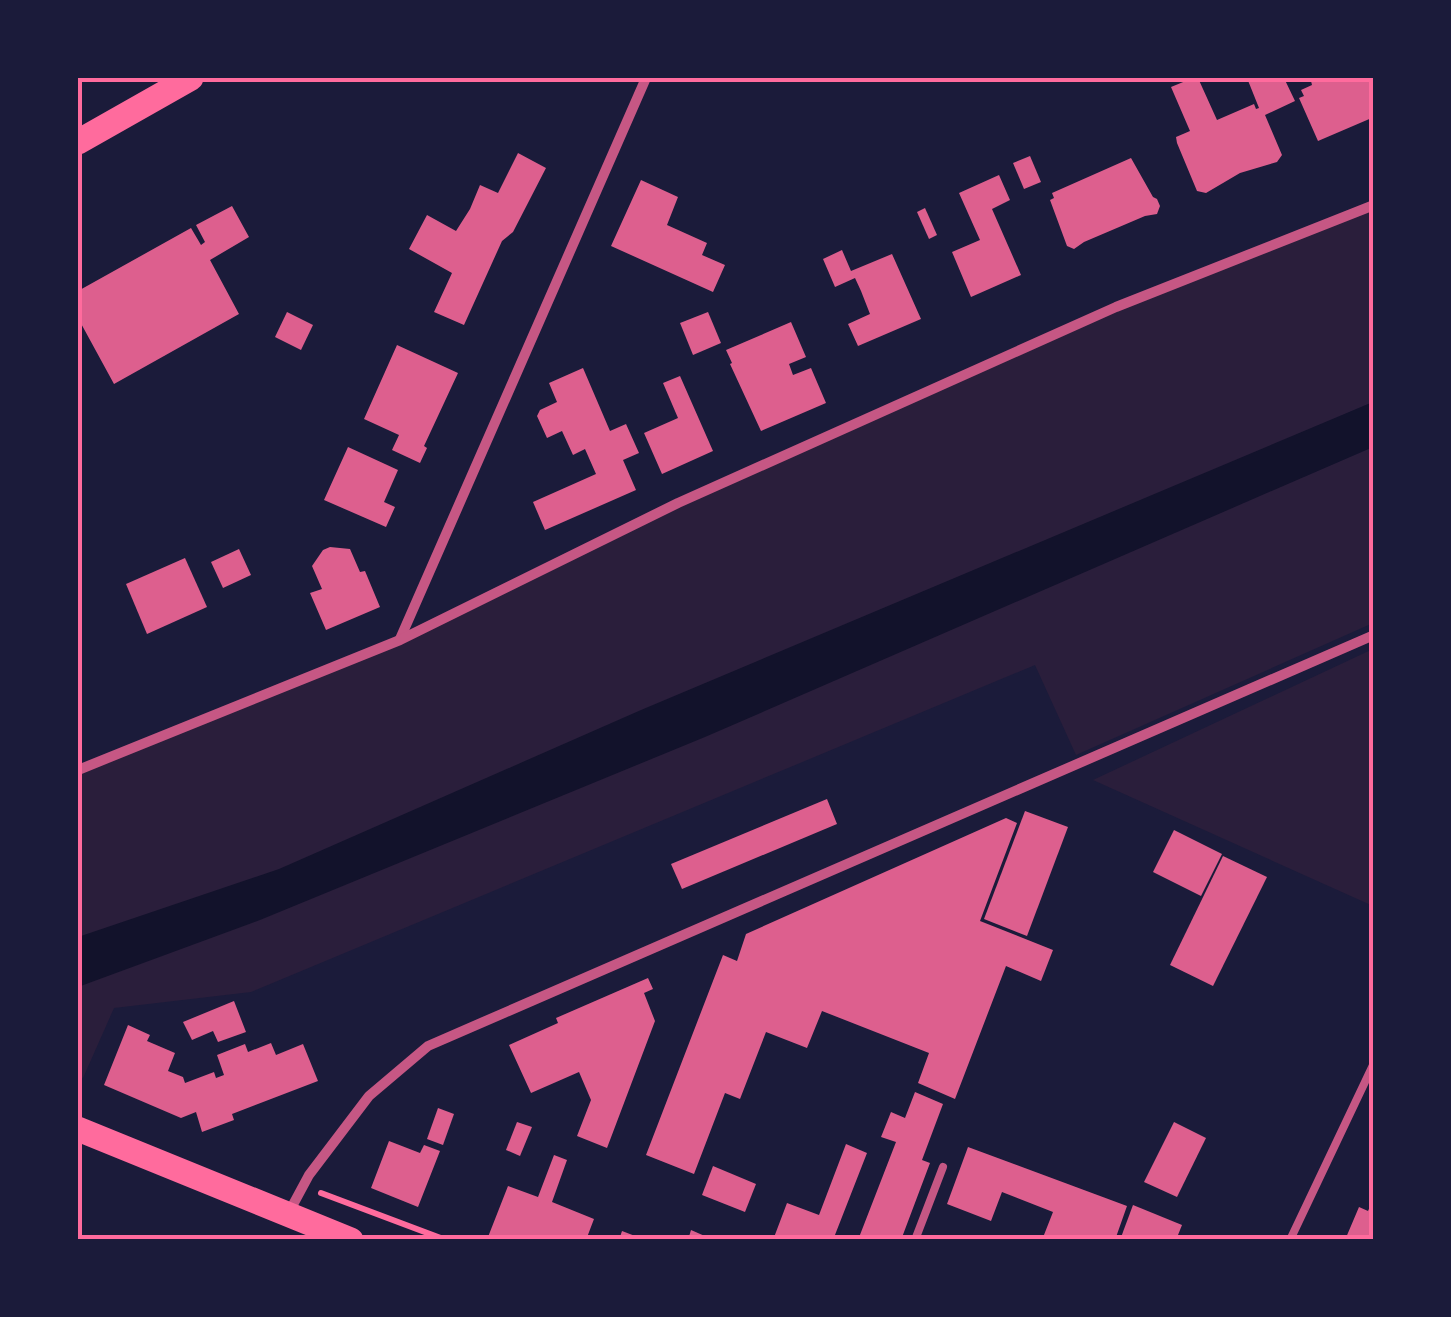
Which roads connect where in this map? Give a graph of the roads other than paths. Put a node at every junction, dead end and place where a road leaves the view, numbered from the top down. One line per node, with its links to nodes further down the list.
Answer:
1 (191, 78): 3 (main road)
2 (646, 78): 6 (street)
3 (78, 142)
4 (1374, 205): 6 (street)
5 (1374, 635): 11 (street)
6 (400, 640): 7 (street)
7 (78, 770)
8 (1374, 1063): 14 (lane)
9 (78, 1129): 11 (main road)
10 (942, 1166): 13 (lane)
11 (288, 1215): 12 (main road)
12 (351, 1240)
13 (916, 1240)
14 (1290, 1240)

